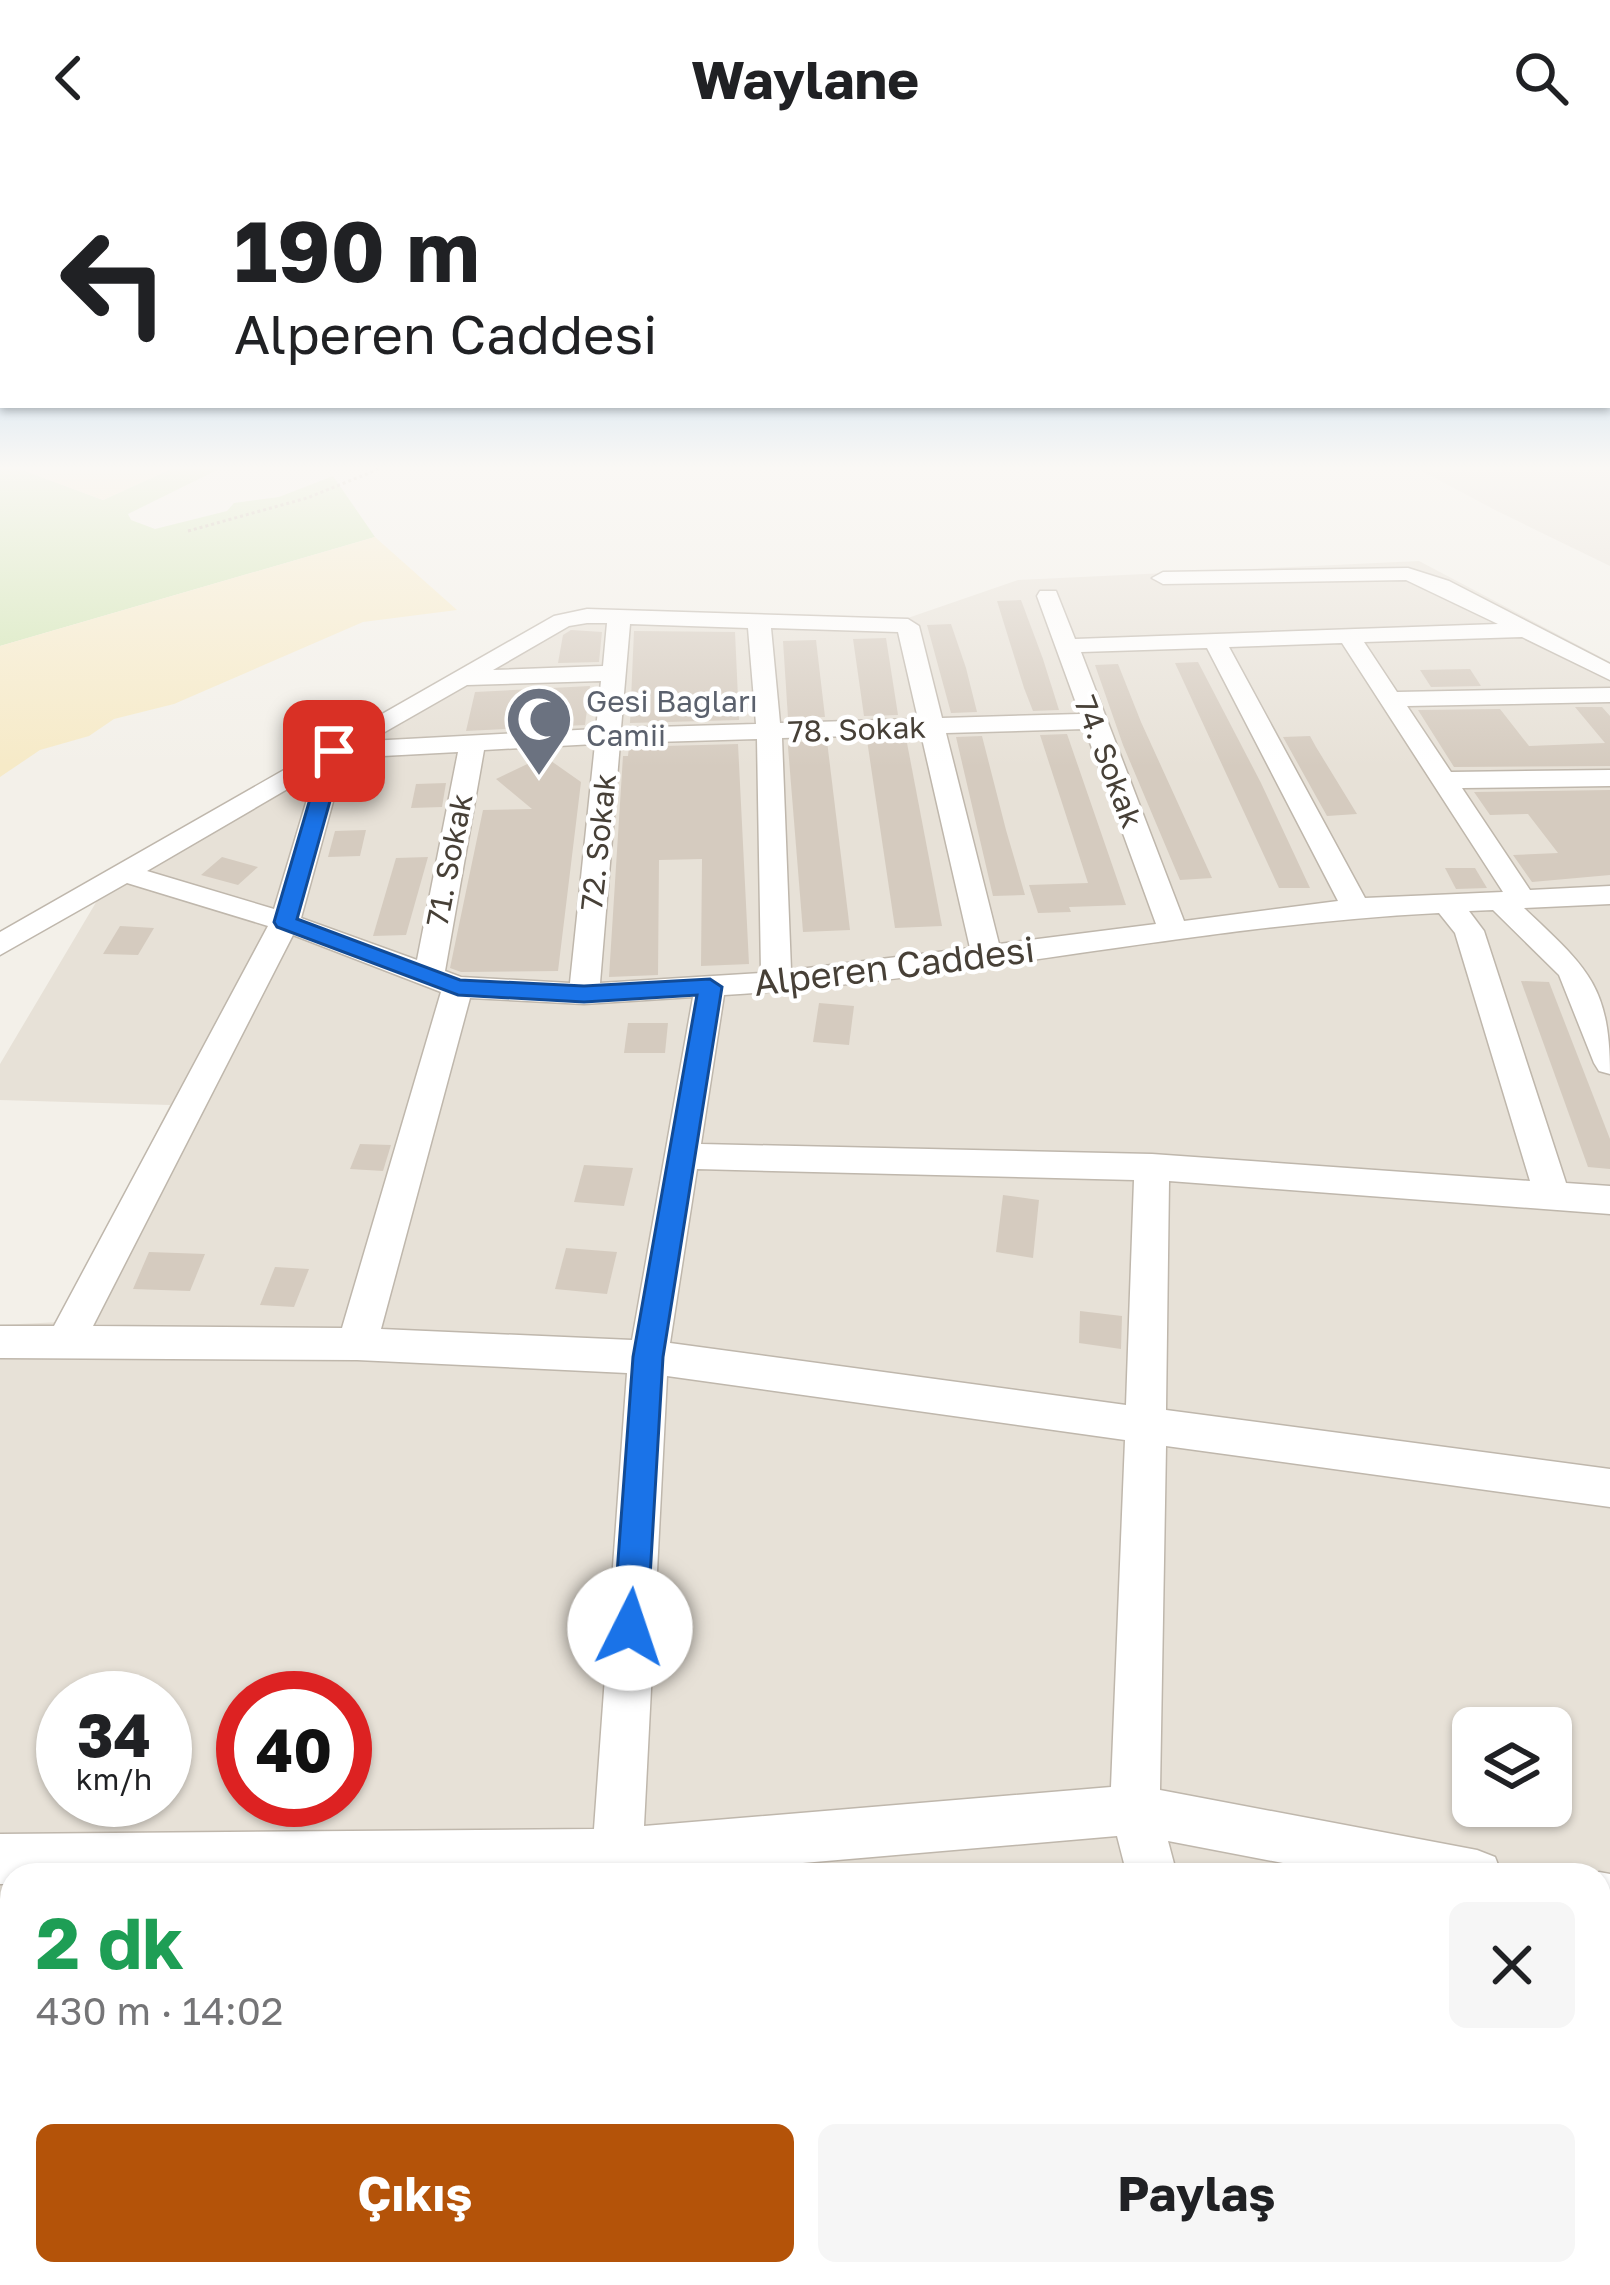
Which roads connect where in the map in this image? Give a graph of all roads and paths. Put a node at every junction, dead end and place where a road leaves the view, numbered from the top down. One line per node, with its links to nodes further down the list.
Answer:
1 (1163, 578): 5 (street)
2 (1048, 596): 8 (street, 74. Sokak)
3 (619, 618): 4 (street); 9 (street, 72. Sokak); 11 (street)
4 (759, 622): 15 (street); 16 (street)
5 (1528, 630): 6 (street); 10 (street)
6 (1348, 634): 7 (street); 13 (street)
7 (1214, 640): 8 (street); 26 (street)
8 (1063, 646): 14 (street, 74. Sokak)
9 (615, 673): 11 (street); 17 (street, 72. Sokak)
10 (1610, 673)
11 (463, 677): 19 (street)
12 (1610, 695): 13 (street)
13 (1392, 699): 21 (street)
14 (1092, 721): 15 (street, 78. Sokak); 28 (street, 74. Sokak)
15 (933, 727): 16 (street, 78. Sokak); 30 (street)
16 (769, 734): 17 (street, 78. Sokak); 32 (street)
17 (610, 736): 18 (street, 78. Sokak); 34 (street, 72. Sokak)
18 (472, 745): 19 (street, 78. Sokak); 31 (street, 71. Sokak)
19 (334, 751): 22 (street); 27 (street)
20 (1610, 778): 21 (street)
21 (1442, 780): 24 (street)
22 (123, 873): 27 (street, Alperen Caddesi); 29 (street)
23 (1610, 895): 24 (street, Alperen Caddesi)
24 (1511, 900): 25 (street, Alperen Caddesi); 35 (street)
25 (1447, 903): 26 (street, Alperen Caddesi); 38 (street)
26 (1356, 908): 28 (street, Alperen Caddesi)
27 (285, 922): 31 (street, Alperen Caddesi); 41 (street)
28 (1172, 928): 30 (street, Alperen Caddesi)
29 (0, 945)
30 (987, 958): 32 (street, Alperen Caddesi)
31 (443, 981): 34 (street, Alperen Caddesi); 42 (street, 71. Sokak)
32 (776, 982): 33 (street, Alperen Caddesi)
33 (710, 987): 34 (street, Alperen Caddesi); 36 (street)
34 (584, 994)
35 (1610, 1063)
36 (682, 1156): 37 (street); 43 (street)
37 (1152, 1167): 38 (street); 44 (street)
38 (1552, 1196): 39 (street)
39 (1610, 1200)
40 (0, 1342): 41 (street)
41 (65, 1342): 42 (street)
42 (357, 1343): 43 (street)
43 (648, 1357): 44 (street); 49 (street)
44 (1146, 1425): 45 (street); 46 (street)
45 (1610, 1488)
46 (1135, 1810): 50 (street); 51 (street); 52 (street)
47 (0, 1859): 48 (street)
48 (205, 1863)
49 (615, 1863)
50 (625, 1863)
51 (1149, 1863)
52 (1414, 1863)

